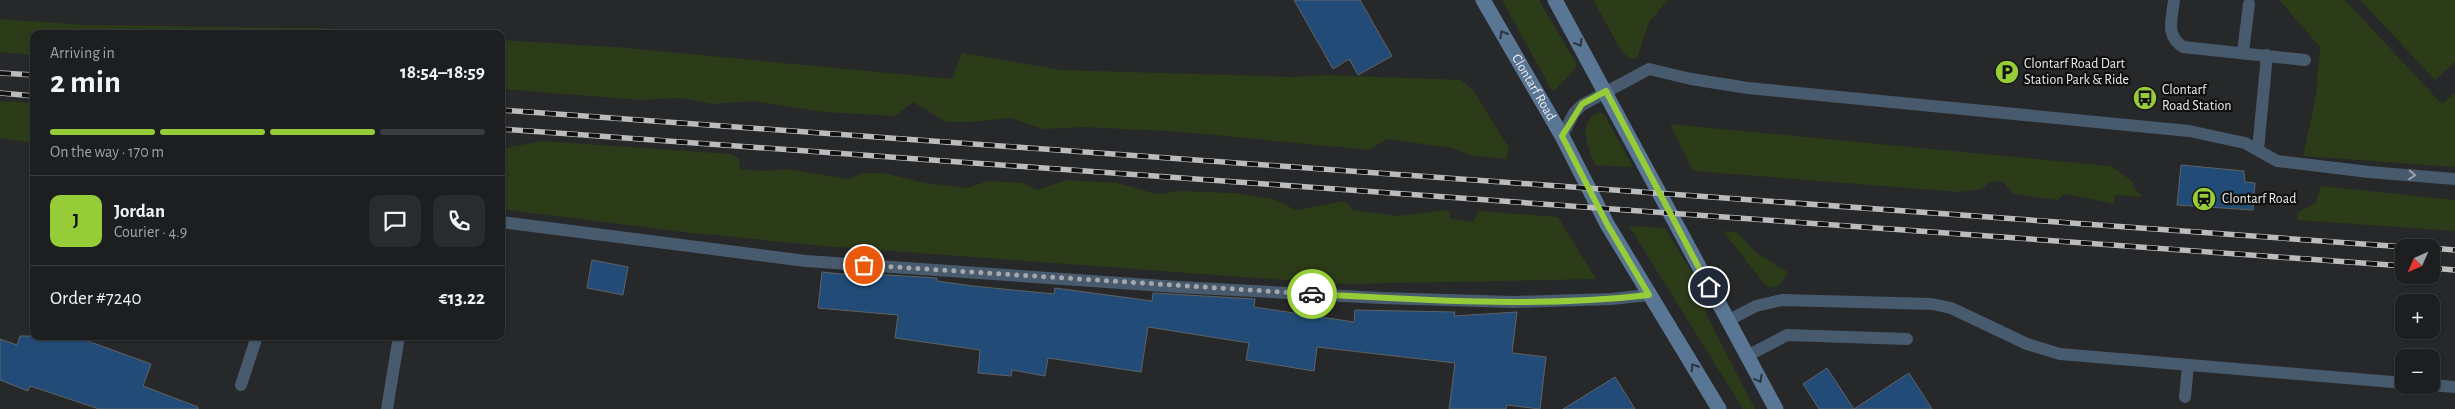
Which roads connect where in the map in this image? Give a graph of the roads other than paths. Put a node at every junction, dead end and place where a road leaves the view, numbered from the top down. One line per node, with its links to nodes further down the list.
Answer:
1 (1483, 0): 9 (main road, Clontarf Road, one-way to 1)
2 (1555, 0): 8 (main road, one-way to 8)
3 (2174, 0): 5 (lane)
4 (2249, 4): 5 (lane)
5 (2243, 52): 6 (lane)
6 (2267, 55): 7 (lane); 10 (lane)
7 (2305, 60)
8 (1606, 91): 9 (lane); 10 (lane); 14 (main road)
9 (1562, 136): 13 (main road, Clontarf Road)
10 (2258, 150): 11 (lane, one-way to 11)
11 (2455, 179)
12 (505, 223): 13 (lane)
13 (1649, 295): 26 (main road, Clontarf Road, one-way to 13)
14 (1728, 321): 18 (main road); 19 (lane)
15 (1907, 339): 18 (lane)
16 (256, 340): 21 (lane)
17 (398, 340): 25 (lane)
18 (1747, 356): 27 (main road, one-way to 27)
19 (2188, 365): 20 (lane); 24 (lane)
20 (2395, 382)
21 (241, 385)
22 (2440, 386): 23 (lane)
23 (2455, 387)
24 (2184, 397)
25 (387, 409)
26 (1719, 409)
27 (1776, 409)

